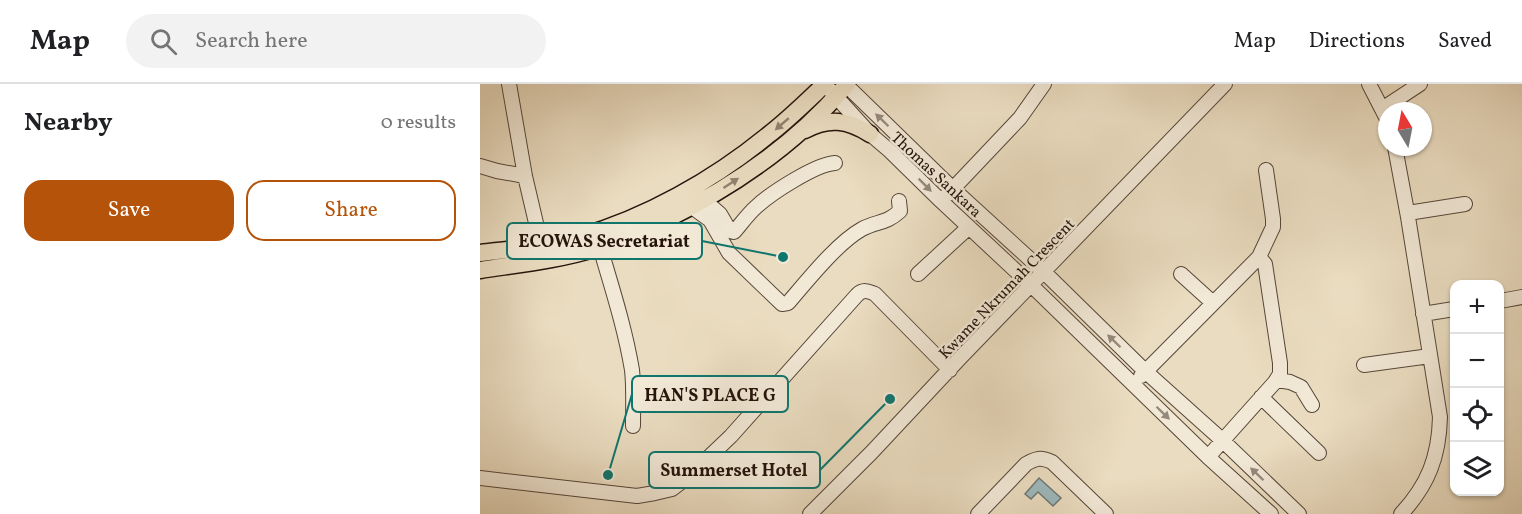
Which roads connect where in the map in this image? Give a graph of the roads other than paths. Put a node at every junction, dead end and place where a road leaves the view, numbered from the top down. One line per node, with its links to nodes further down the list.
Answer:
1 (509, 84): 15 (street)
2 (1044, 84): 16 (street)
3 (1225, 84): 28 (street, Kwame Nkrumah Crescent)
4 (1369, 84): 7 (street)
5 (1420, 84): 8 (street)
6 (837, 86): 9 (main road); 10 (street, Thomas Sankara); 16 (street, one-way to 6); 25 (main road, one-way to 25)
7 (1379, 102)
8 (1399, 102)
9 (799, 133): 10 (main road); 19 (main road, one-way to 9)
10 (870, 135): 18 (street, Thomas Sankara, one-way to 18)
11 (1397, 156): 21 (street)
12 (835, 163): 19 (street)
13 (480, 166): 15 (street)
14 (1266, 170): 26 (street)
15 (525, 176): 25 (street)
16 (953, 189): 18 (street); 28 (street)
17 (899, 201): 19 (street)
18 (941, 201): 22 (street, Thomas Sankara)
19 (698, 203): 23 (main road)
20 (1465, 204): 21 (street)
21 (1408, 213): 36 (street)
22 (969, 226): 29 (street); 31 (street, Thomas Sankara)
23 (600, 248): 25 (main road); 45 (street)
24 (480, 253): 25 (main road)
25 (543, 253): 27 (main road)
26 (1259, 257): 34 (street); 41 (street)
27 (480, 270)
28 (1044, 272): 31 (street, Kwame Nkrumah Crescent); 40 (street, one-way to 28)
29 (918, 274)
30 (1181, 274): 34 (street)
31 (1031, 285): 39 (street, Kwame Nkrumah Crescent); 42 (street, Thomas Sankara)
32 (1522, 297): 33 (street)
33 (1504, 300)
34 (1213, 303): 40 (street)
35 (1450, 310): 36 (street)
36 (1423, 314): 37 (street)
37 (1430, 356): 38 (street); 55 (street)
38 (1364, 365)
39 (950, 370): 49 (street); 50 (street, Kwame Nkrumah Crescent)
40 (1145, 371): 42 (street); 46 (street)
41 (1277, 380): 43 (street); 44 (street)
42 (1133, 384): 48 (street, Thomas Sankara, one-way to 48)
43 (1262, 397): 46 (street); 47 (street)
44 (1312, 405)
45 (633, 426)
46 (1222, 440): 48 (street); 54 (street, one-way to 46)
47 (1319, 453)
48 (1208, 457): 53 (street, Thomas Sankara)
49 (480, 478)
50 (810, 514)
51 (978, 514): 52 (street)
52 (1106, 514)
53 (1271, 514)
54 (1299, 514)
55 (1401, 514)

